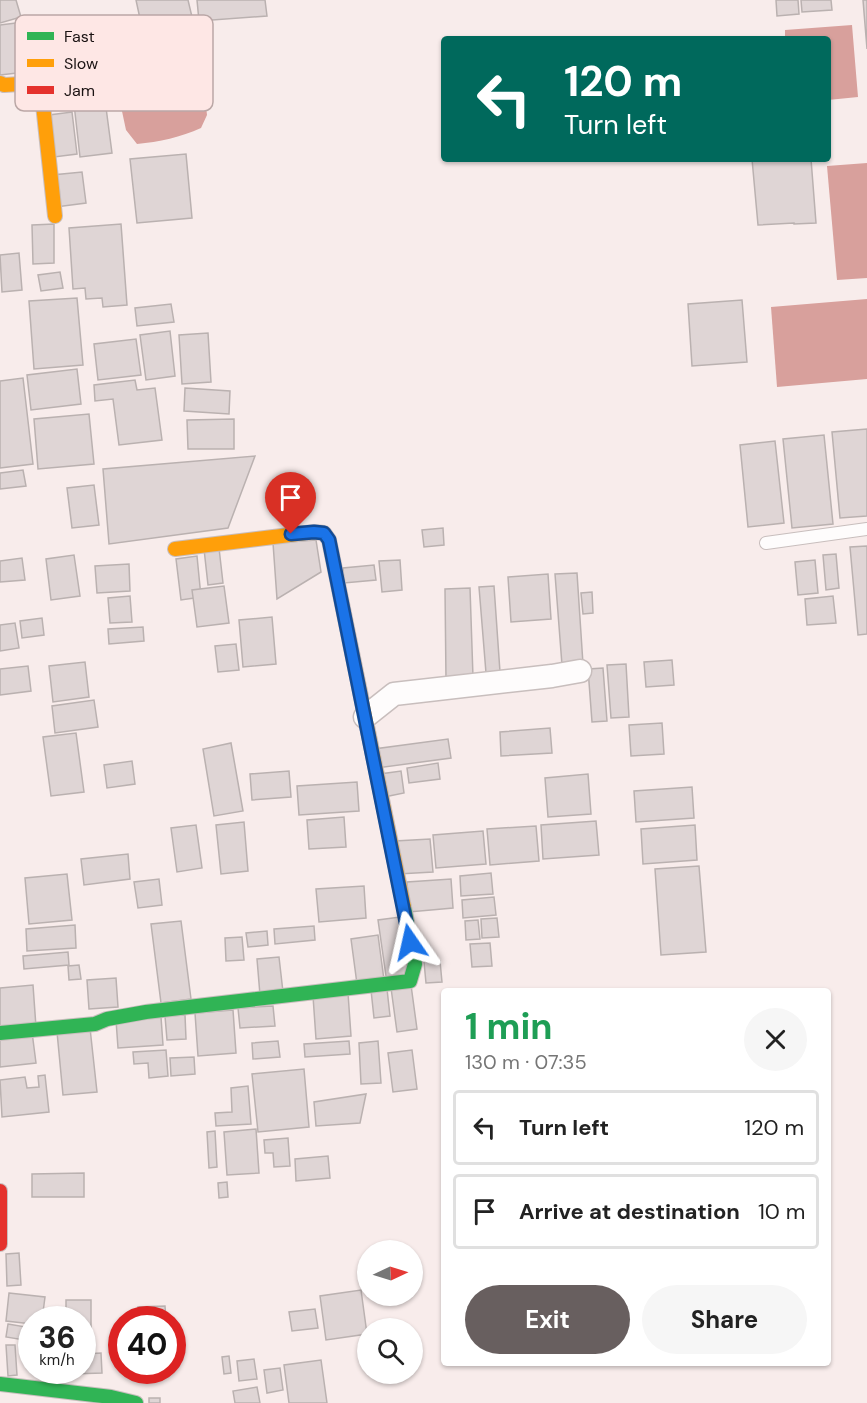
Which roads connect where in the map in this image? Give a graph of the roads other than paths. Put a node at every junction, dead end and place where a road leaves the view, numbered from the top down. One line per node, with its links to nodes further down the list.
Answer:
1 (0, 83): 2 (street)
2 (15, 84)
3 (44, 111): 4 (street)
4 (55, 216)
5 (867, 529): 6 (lane)
6 (766, 543)
7 (175, 549): 9 (street)
8 (580, 671): 9 (street)
9 (364, 717): 10 (street)
10 (0, 1033)
11 (0, 1191): 12 (street)
12 (0, 1244)
13 (0, 1384): 14 (street)
14 (136, 1403)

